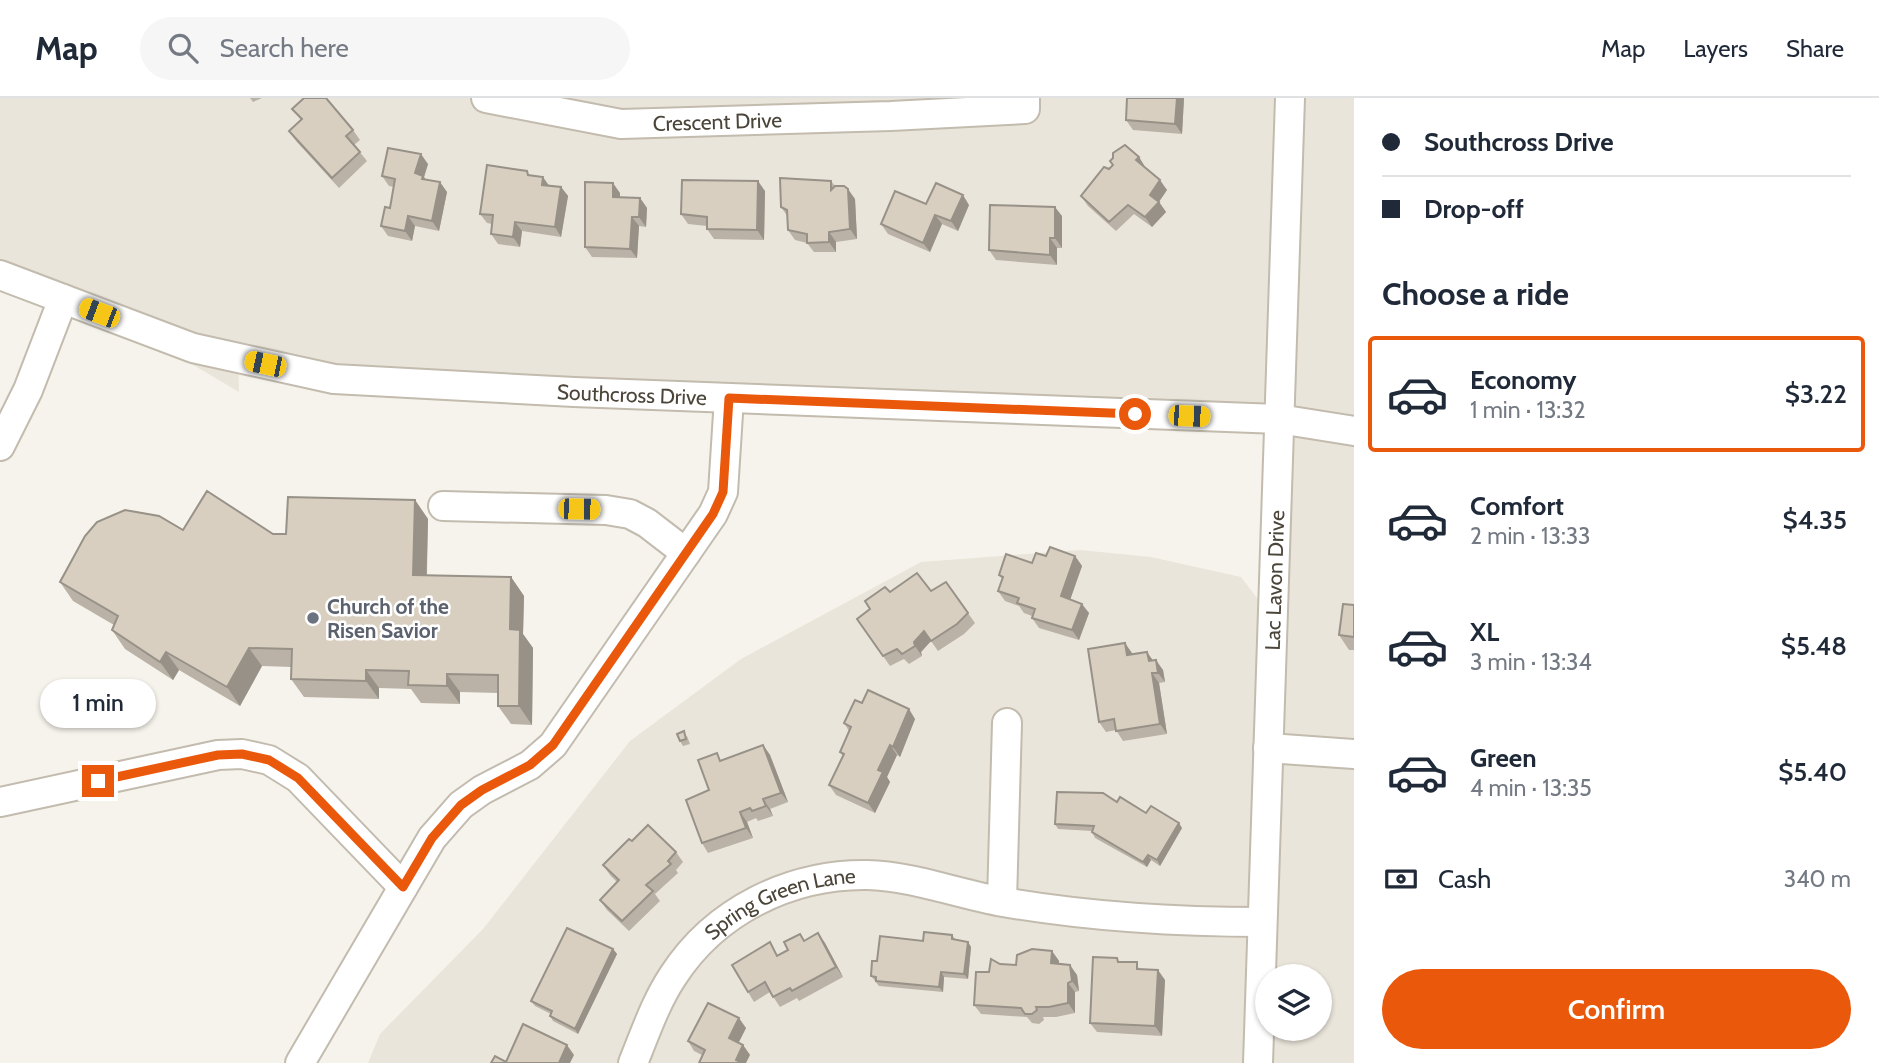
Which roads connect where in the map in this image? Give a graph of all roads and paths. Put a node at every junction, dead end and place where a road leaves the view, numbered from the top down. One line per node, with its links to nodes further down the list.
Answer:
1 (486, 98): 2 (street, Crescent Drive)
2 (1025, 98)
3 (1290, 98): 7 (street, Lac Lavon Drive)
4 (0, 275): 5 (street, Southcross Drive)
5 (63, 299): 6 (street, Southcross Drive); 9 (street)
6 (729, 398): 7 (street, Southcross Drive); 11 (street)
7 (1279, 419): 8 (street, Southcross Drive); 13 (street, Lac Lavon Drive)
8 (1354, 431)
9 (0, 446)
10 (443, 506): 11 (street)
11 (686, 552): 16 (street)
12 (1007, 723): 17 (street)
13 (1268, 748): 14 (street); 18 (street, Lac Lavon Drive)
14 (1354, 754)
15 (0, 802): 16 (street)
16 (403, 887): 19 (street)
17 (1002, 901): 18 (street, Spring Green Lane); 20 (street, Spring Green Lane)
18 (1262, 922): 21 (street, Lac Lavon Drive)
19 (300, 1063)
20 (633, 1063)
21 (1258, 1063)

